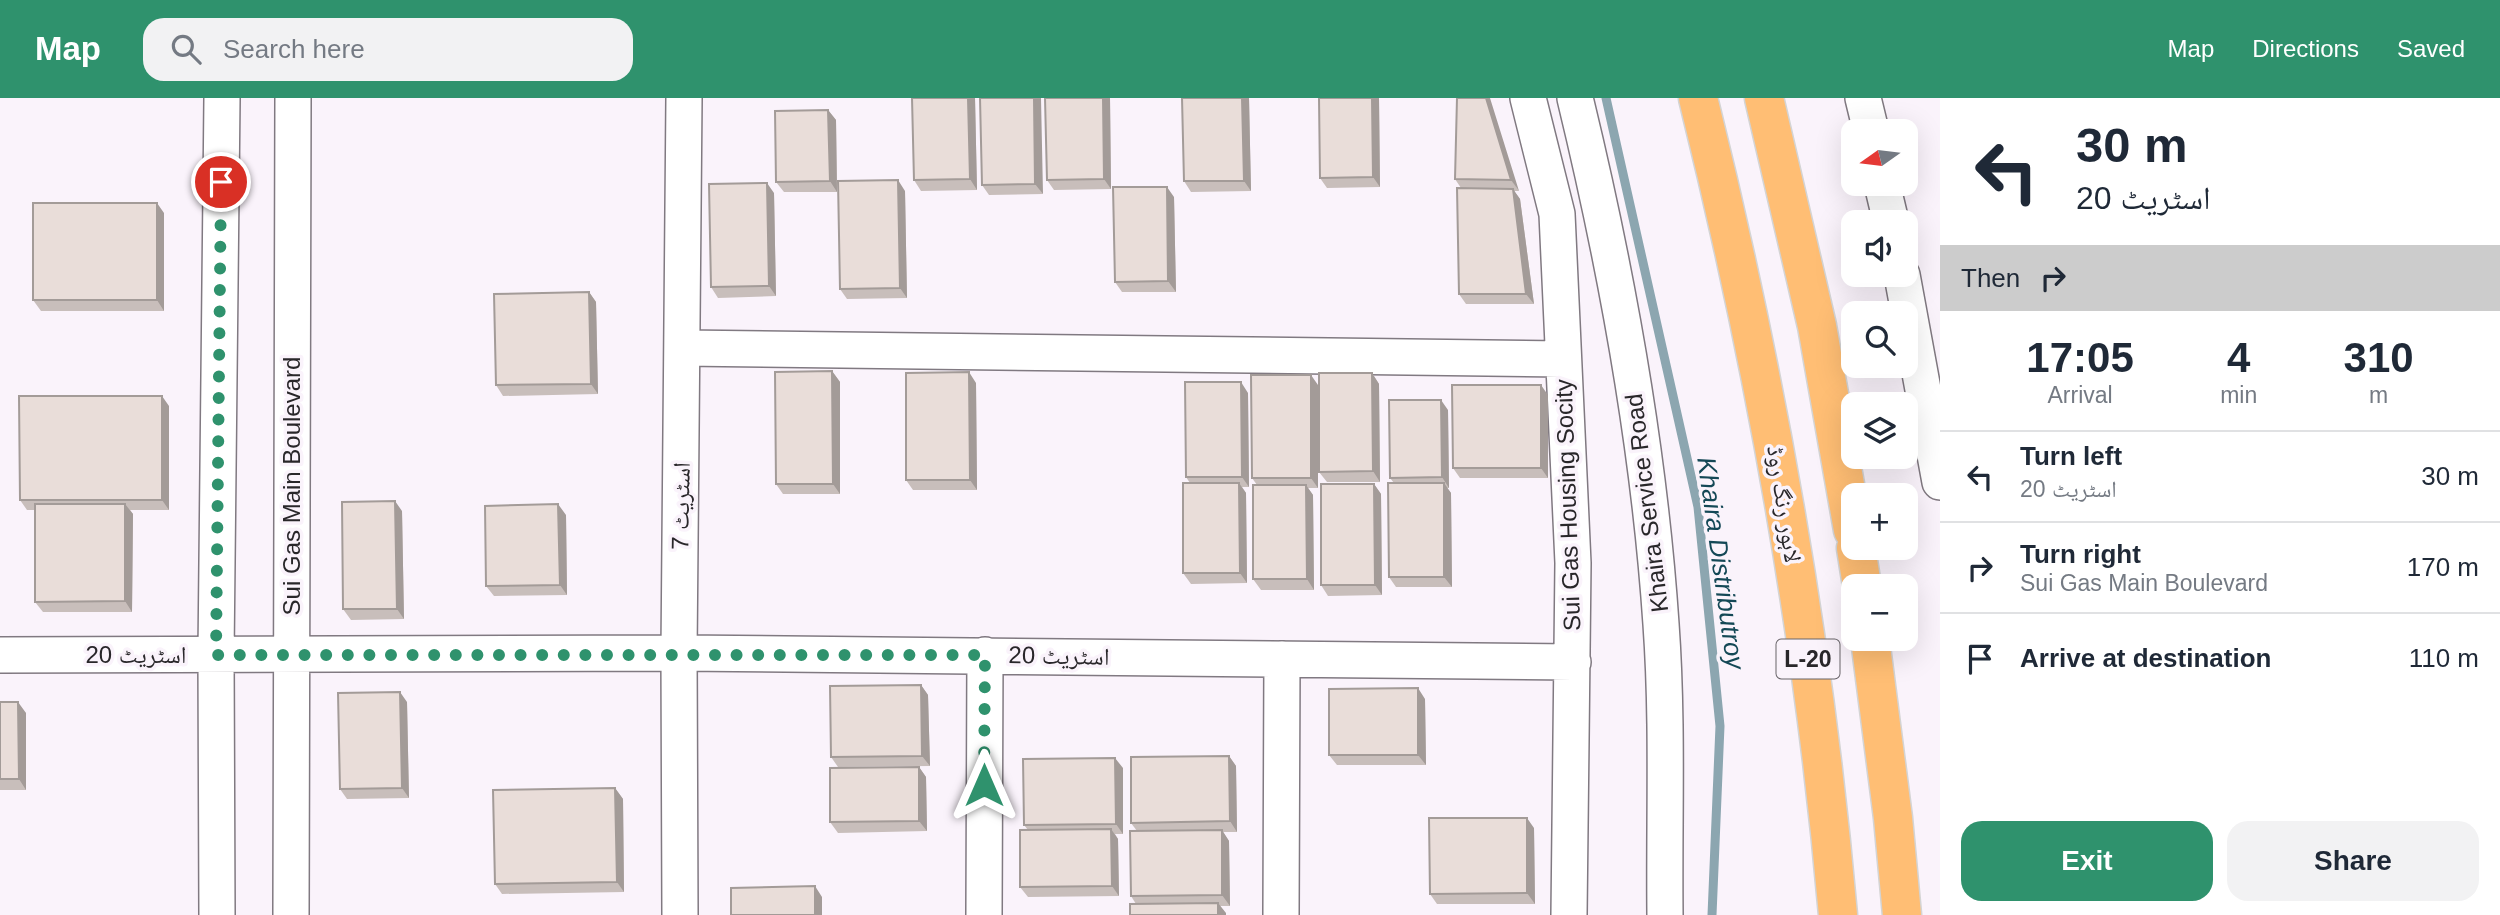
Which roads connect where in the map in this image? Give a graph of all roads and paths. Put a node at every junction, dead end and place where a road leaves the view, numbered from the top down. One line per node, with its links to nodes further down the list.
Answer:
1 (222, 98): 18 (street)
2 (293, 98): 20 (street, Sui Gas Main Boulevard)
3 (684, 98): 11 (street, اسٹریٹ 7)
4 (1528, 98): 12 (street, Sui Gas Housing Socity)
5 (1575, 98): 29 (street, Khaira Service Road)
6 (1698, 98): 30 (highway, لاہور رنگ روڈ / L-20)
7 (1764, 98): 14 (highway)
8 (1863, 98): 9 (street)
9 (1868, 119)
10 (1904, 287): 13 (street)
11 (683, 348): 12 (street); 16 (street, اسٹریٹ 7)
12 (1563, 359): 22 (street, Sui Gas Housing Socity)
13 (1940, 482)
14 (1844, 483)
15 (1872, 651): 31 (highway, L-20)
16 (679, 653): 19 (street, اسٹریٹ 20); 20 (street, اسٹریٹ 20); 25 (street, اسٹریٹ 7)
17 (0, 655): 18 (street, اسٹریٹ 20)
18 (216, 655): 20 (street, اسٹریٹ 20); 23 (street)
19 (985, 655): 21 (street, اسٹریٹ 20); 26 (street)
20 (292, 656): 24 (street, Sui Gas Main Boulevard)
21 (1282, 659): 22 (street, اسٹریٹ 20); 27 (street)
22 (1573, 662): 28 (street, Sui Gas Housing Socity)
23 (217, 915)
24 (292, 915)
25 (680, 915)
26 (984, 915)
27 (1281, 915)
28 (1569, 915)
29 (1664, 915)
30 (1838, 915)
31 (1902, 915)

